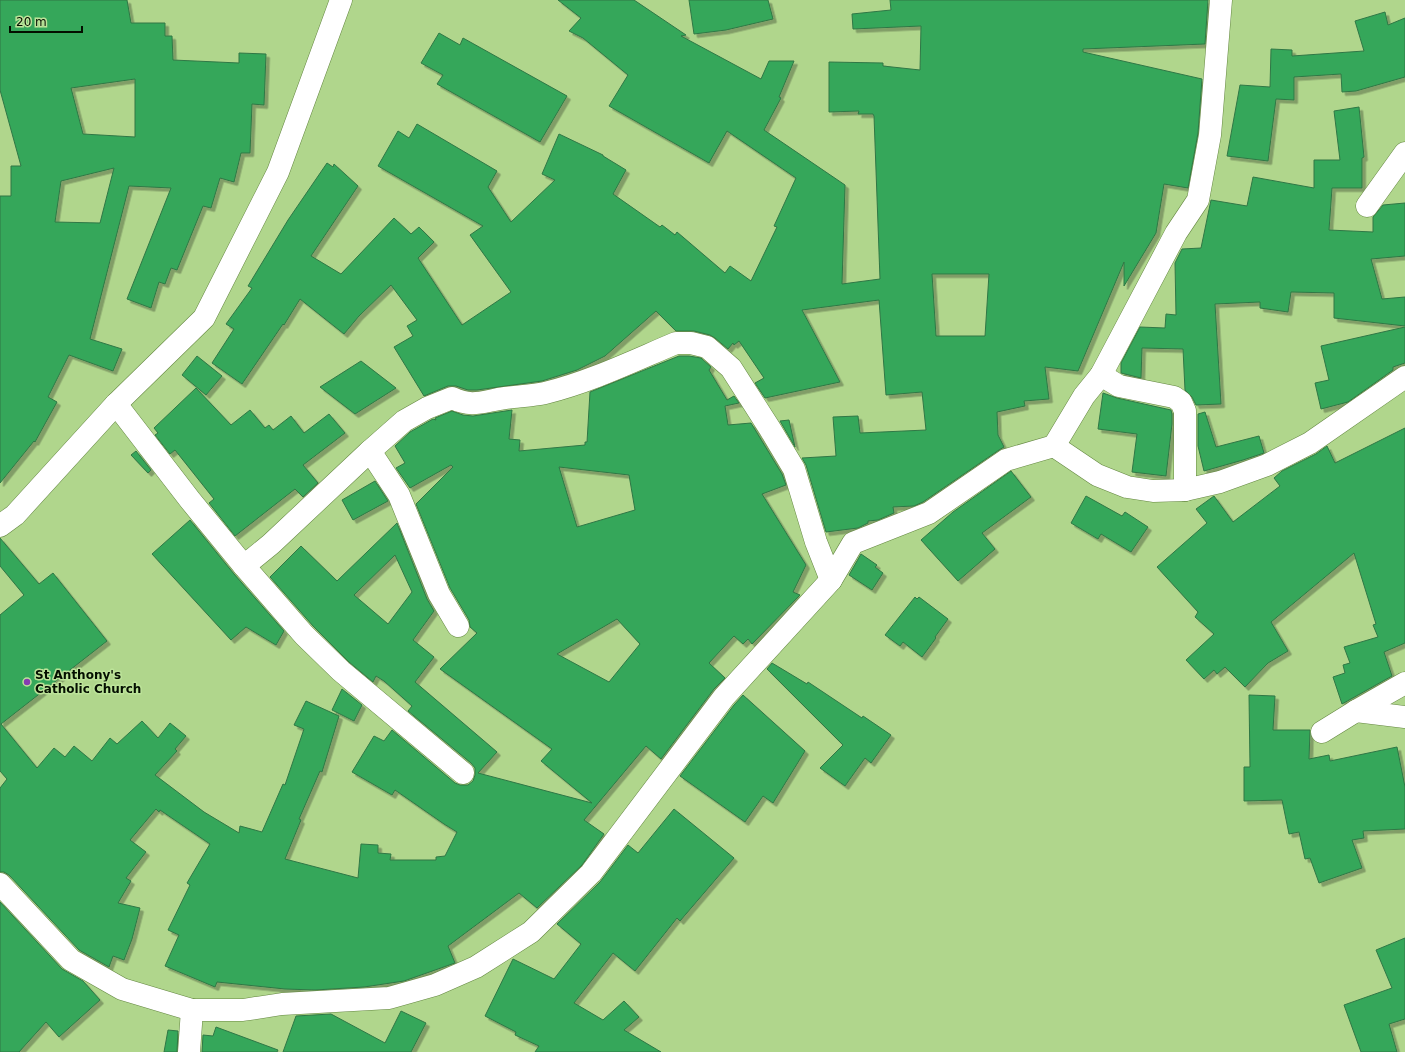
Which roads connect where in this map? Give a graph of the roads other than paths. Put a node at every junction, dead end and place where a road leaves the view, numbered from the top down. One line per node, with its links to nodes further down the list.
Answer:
1 (341, 0): 7 (street)
2 (1221, 0): 5 (street)
3 (1405, 153): 4 (street)
4 (1367, 206)
5 (1101, 376): 8 (street); 10 (street)
6 (1405, 377): 10 (street)
7 (116, 404): 11 (street); 12 (street)
8 (1054, 446): 10 (street); 13 (street)
9 (370, 451): 12 (street); 13 (street); 14 (street)
10 (1186, 490)
11 (0, 526)
12 (244, 566): 19 (street)
13 (831, 580): 21 (street)
14 (458, 626)
15 (1405, 683): 16 (street)
16 (1356, 711): 17 (street); 18 (street)
17 (1405, 717)
18 (1322, 732)
19 (463, 773)
20 (0, 884): 21 (street)
21 (192, 1010): 22 (street)
22 (189, 1052)

